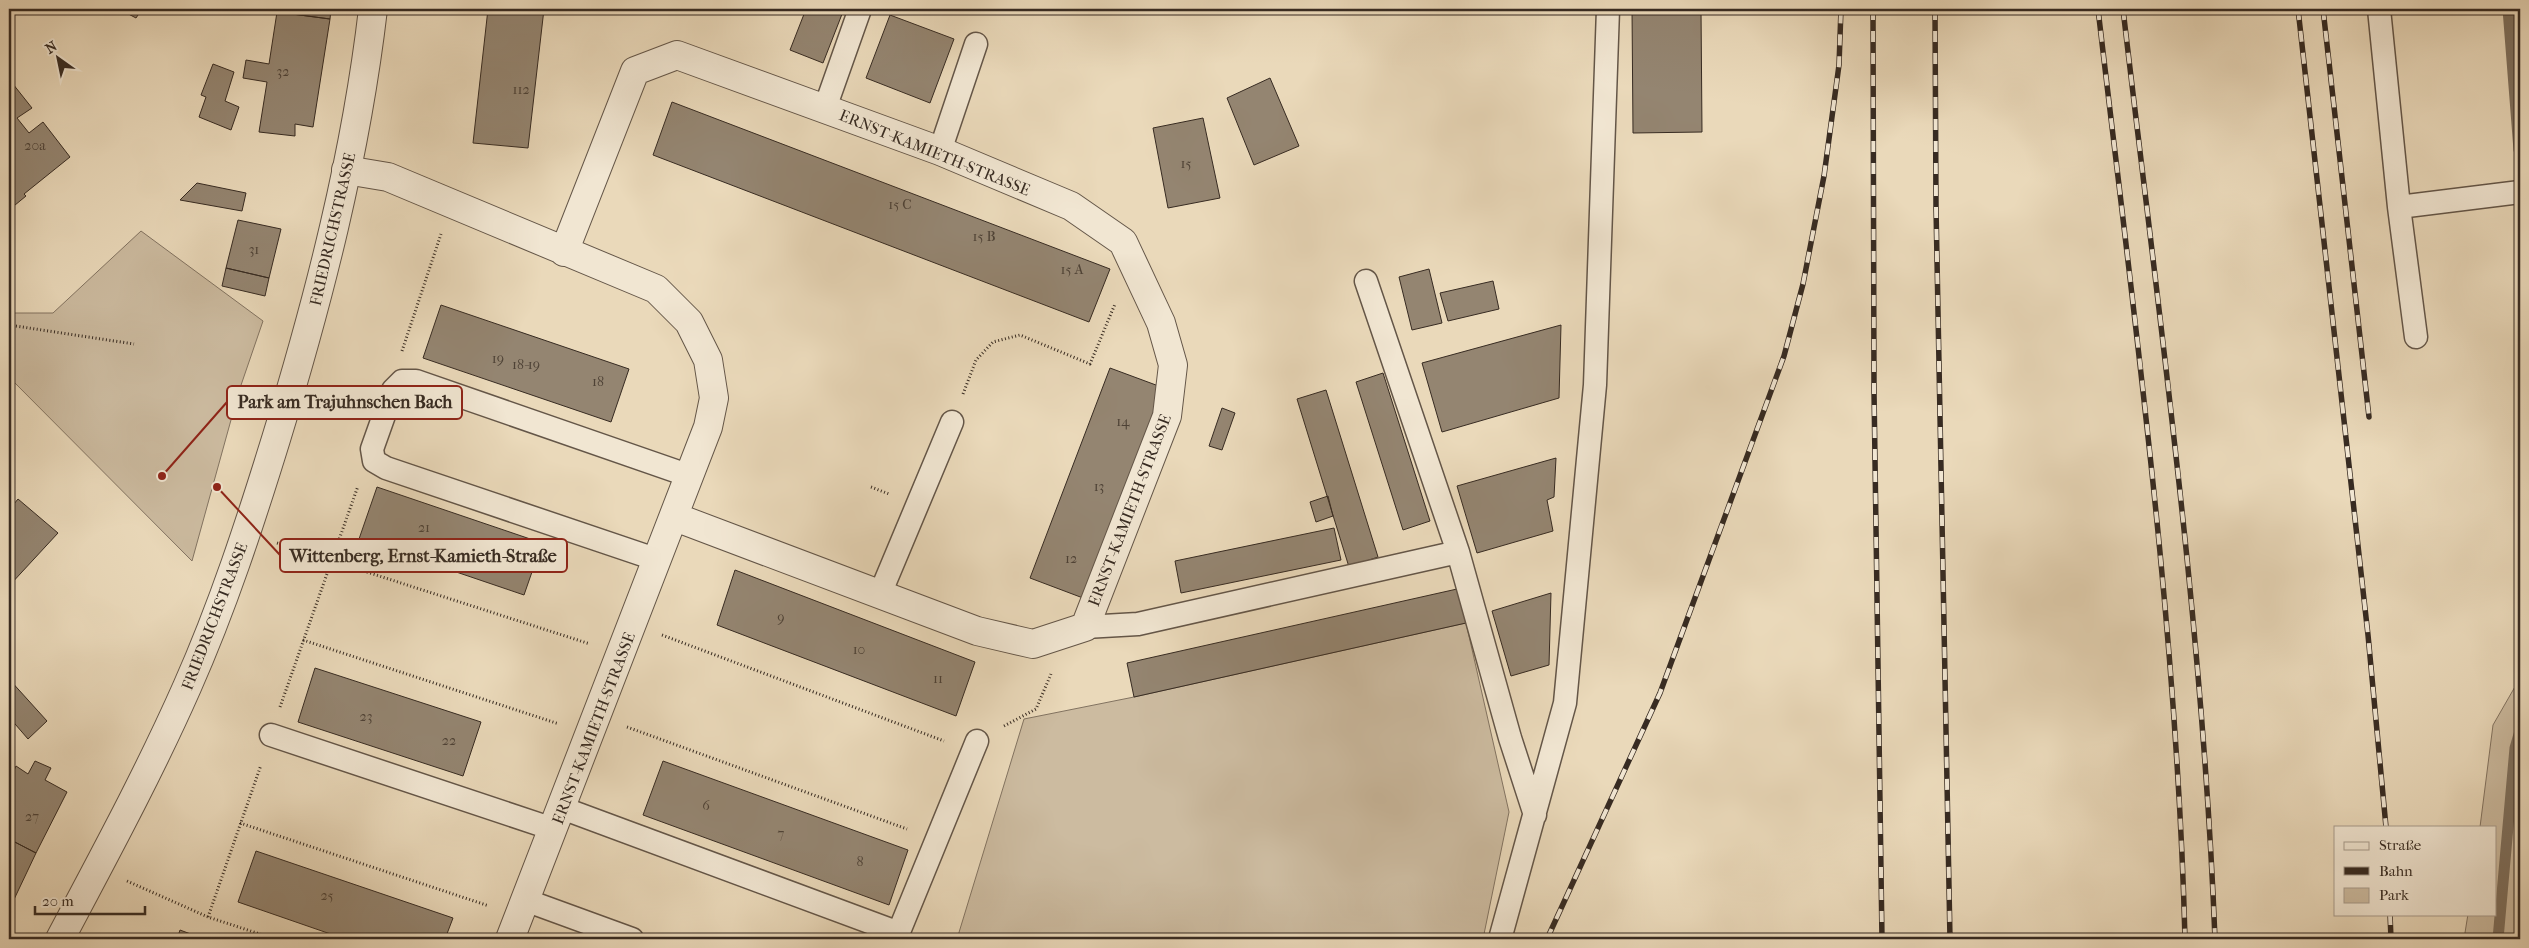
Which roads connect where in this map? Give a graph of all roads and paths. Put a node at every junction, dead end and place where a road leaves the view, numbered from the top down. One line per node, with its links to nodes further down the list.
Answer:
1 (373, 9): 8 (street, FRIEDRICHSTRASSE)
2 (860, 9): 6 (lane)
3 (1608, 9): 36 (lane)
4 (2379, 9): 11 (lane)
5 (976, 44): 7 (lane)
6 (824, 108): 7 (street, ERNST-KAMIETH-STRASSE); 12 (street, ERNST-KAMIETH-STRASSE)
7 (940, 151): 13 (street, ERNST-KAMIETH-STRASSE)
8 (346, 170): 10 (street, ERNST-KAMIETH-STRASSE); 23 (street, FRIEDRICHSTRASSE)
9 (2520, 192): 11 (lane)
10 (450, 205): 12 (street, ERNST-KAMIETH-STRASSE); 18 (path)
11 (2399, 207): 16 (lane)
12 (564, 252): 21 (street, ERNST-KAMIETH-STRASSE)
13 (1132, 262): 19 (path); 29 (street, ERNST-KAMIETH-STRASSE)
14 (1366, 281): 24 (lane)
15 (9, 325): 17 (path)
16 (2416, 337)
17 (134, 344)
18 (402, 381): 20 (lane); 21 (lane)
19 (952, 422): 27 (lane)
20 (374, 461): 25 (path); 26 (lane)
21 (690, 476): 22 (street, ERNST-KAMIETH-STRASSE)
22 (674, 517): 26 (street, ERNST-KAMIETH-STRASSE); 27 (street, ERNST-KAMIETH-STRASSE)
23 (246, 533): 25 (path); 40 (street, FRIEDRICHSTRASSE)
24 (1458, 552): 29 (lane); 36 (lane)
25 (332, 559): 31 (path); 32 (path)
26 (658, 560): 28 (street, ERNST-KAMIETH-STRASSE)
27 (880, 594): 30 (street, ERNST-KAMIETH-STRASSE)
28 (634, 624): 32 (street, ERNST-KAMIETH-STRASSE); 35 (path)
29 (1085, 627): 30 (street, ERNST-KAMIETH-STRASSE)
30 (1058, 635): 35 (path)
31 (303, 640): 33 (path); 34 (path)
32 (622, 654): 33 (street, ERNST-KAMIETH-STRASSE)
33 (594, 725): 37 (street, ERNST-KAMIETH-STRASSE); 39 (path)
34 (271, 735): 37 (lane); 38 (path)
35 (975, 746): 39 (lane)
36 (1535, 815): 47 (lane)
37 (557, 818): 42 (street, ERNST-KAMIETH-STRASSE); 43 (lane)
38 (240, 823): 41 (path); 42 (path)
39 (936, 840): 43 (lane)
40 (98, 868): 41 (path); 44 (street, FRIEDRICHSTRASSE)
41 (208, 917): 45 (path)
42 (518, 919): 46 (lane)
43 (897, 936)
44 (60, 939)
45 (275, 939)
46 (632, 939)
47 (1500, 939)

